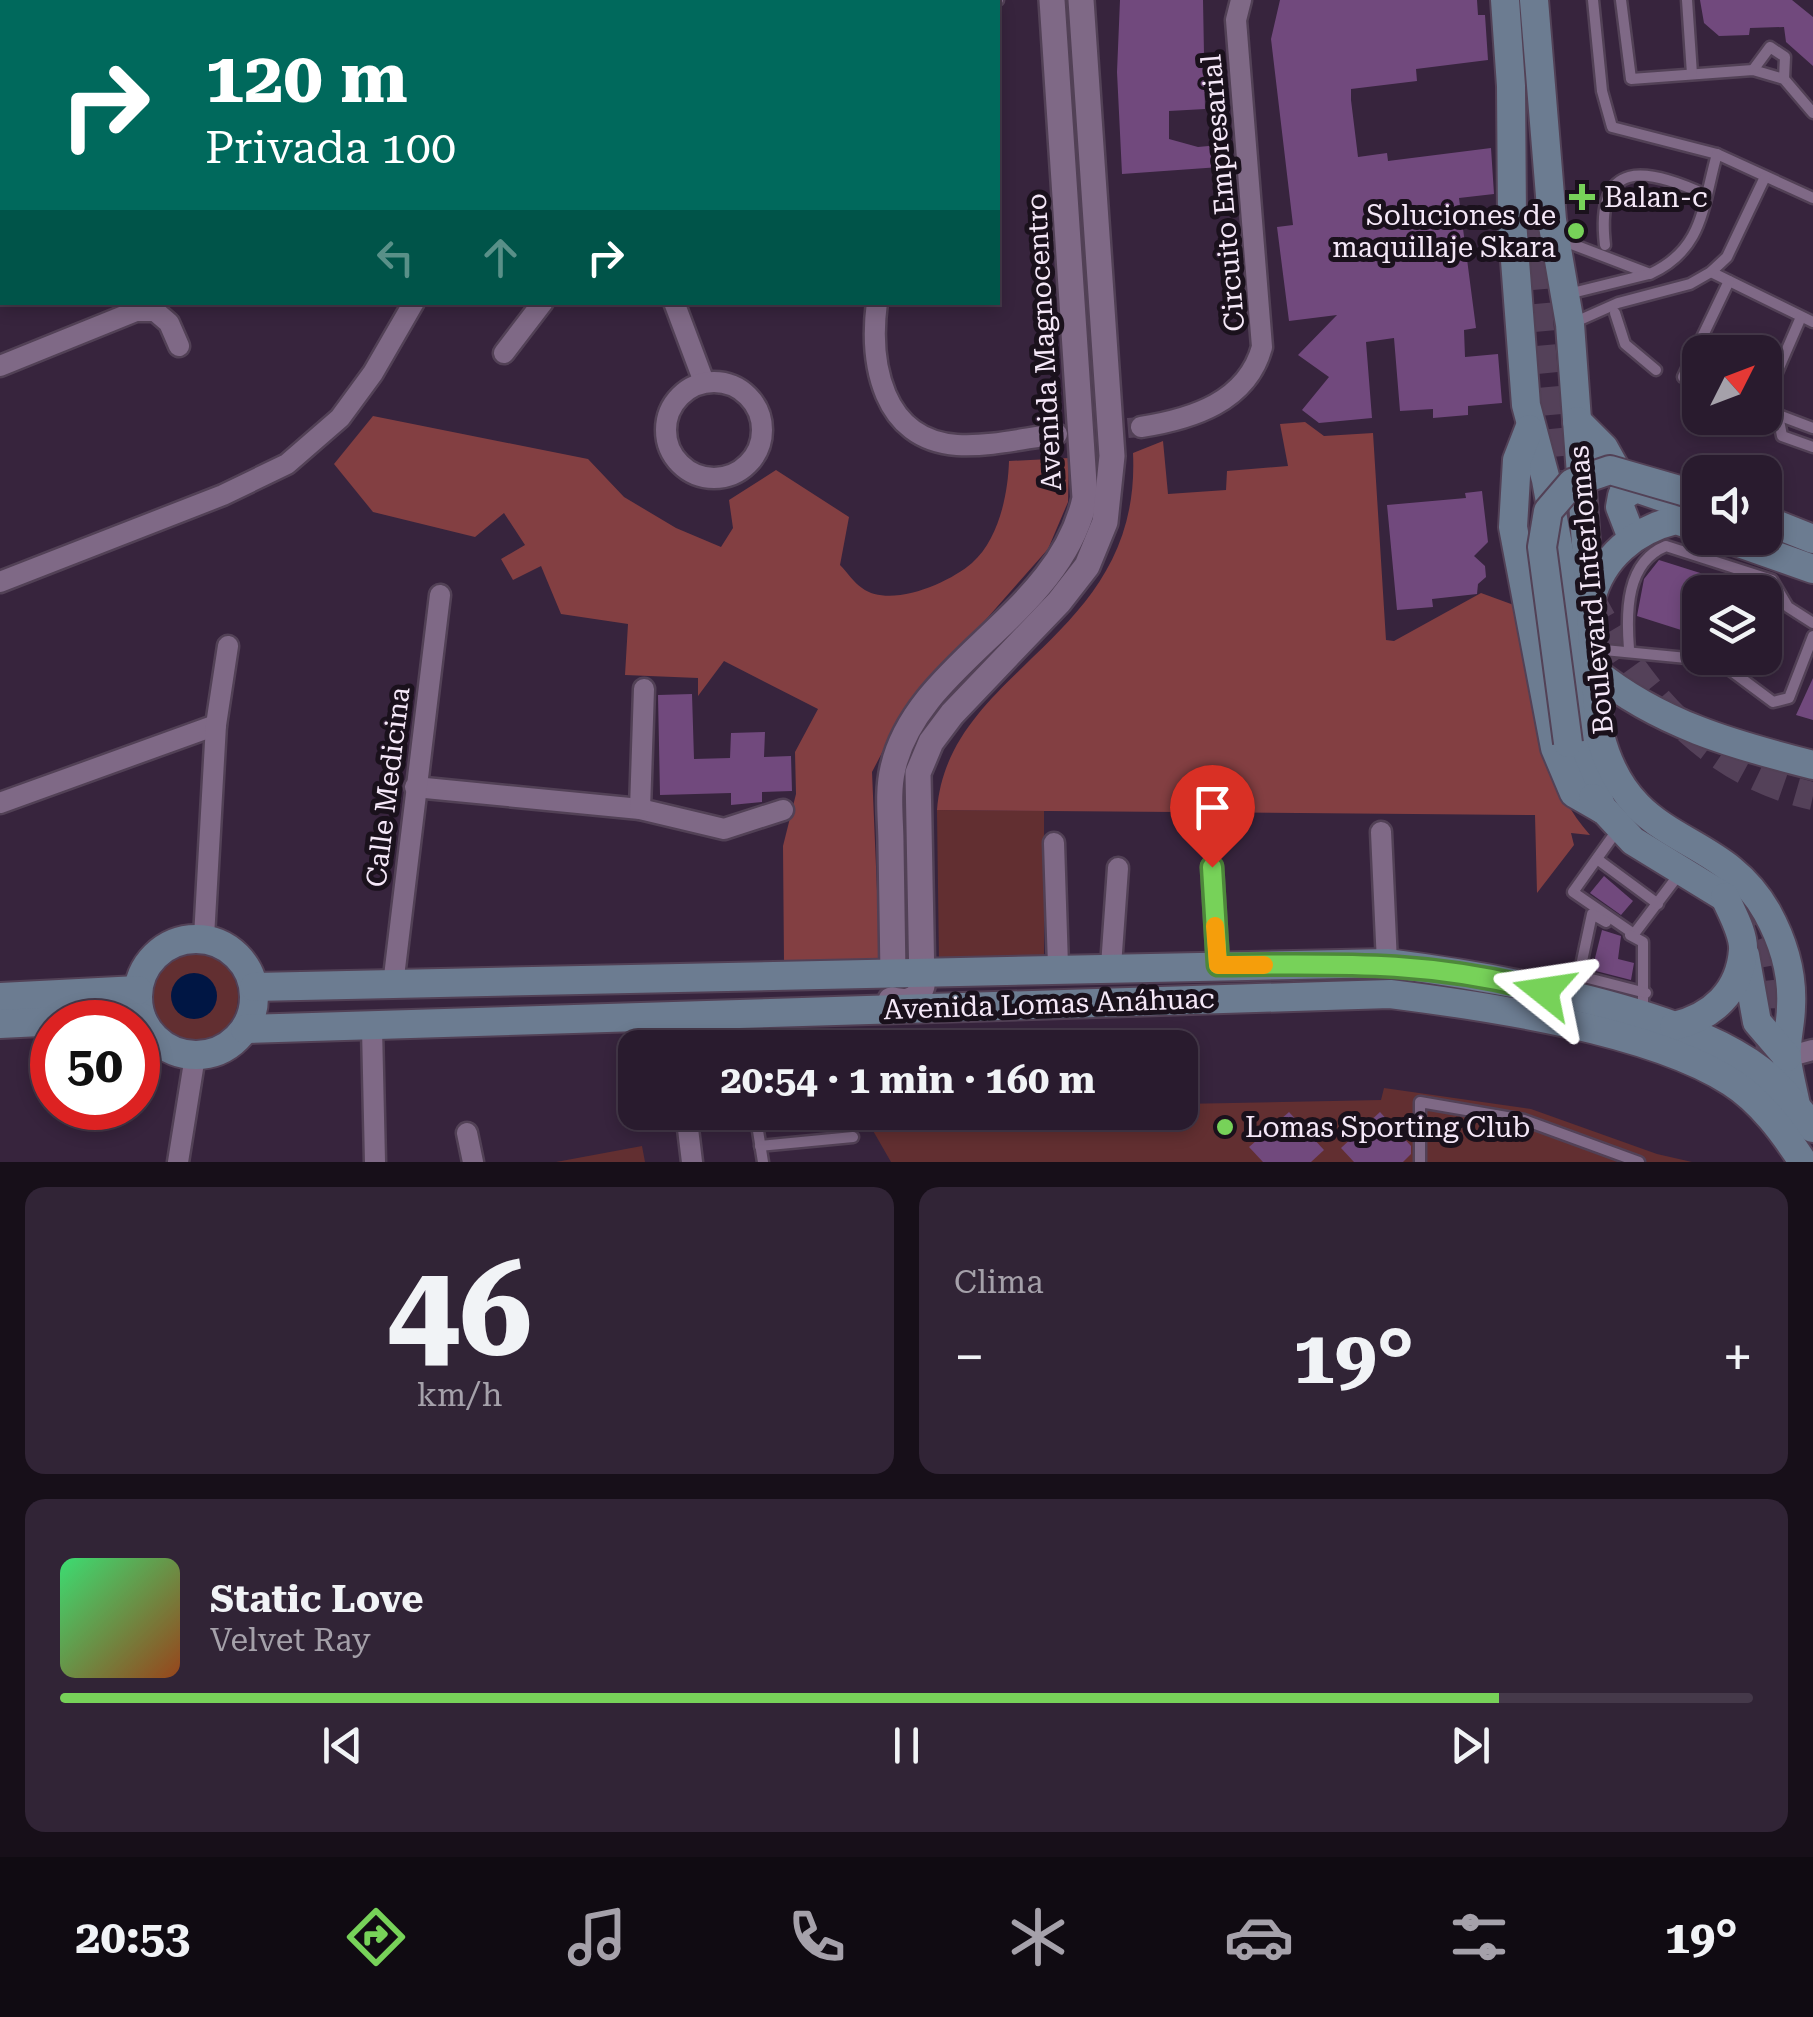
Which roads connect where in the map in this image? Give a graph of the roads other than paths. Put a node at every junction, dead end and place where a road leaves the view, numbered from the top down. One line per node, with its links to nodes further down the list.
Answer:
1 (1052, 0): 89 (street, Avenida Magnocentro)
2 (1081, 0): 89 (street, Avenida Magnocentro)
3 (1241, 0): 43 (street, Circuito Empresarial)
4 (1504, 0): 13 (main road, Boulevard Interlomas)
5 (1534, 0): 19 (main road, Boulevard Interlomas)
6 (1549, 0): 20 (main road, Boulevard Interlomas)
7 (1593, 0): 15 (lane)
8 (1620, 0): 11 (lane)
9 (1687, 0): 11 (lane)
10 (1753, 70): 11 (lane); 12 (lane); 12 (lane)
11 (1692, 74)
12 (1784, 79): 14 (lane)
13 (1512, 86): 19 (main road); 45 (main road, Boulevard Interlomas)
14 (1813, 113)
15 (1718, 154): 16 (lane); 17 (lane)
16 (1765, 177): 18 (lane); 22 (lane)
17 (1706, 195): 21 (lane); 23 (lane)
18 (1813, 198)
19 (1541, 220): 25 (main road, Boulevard Interlomas)
20 (1569, 243): 23 (lane); 25 (main road, Boulevard Interlomas)
21 (1605, 244)
22 (1711, 272): 24 (lane); 33 (lane)
23 (1650, 274): 25 (lane)
24 (1729, 281): 31 (lane); 34 (lane)
25 (1568, 294): 33 (main road, Boulevard Interlomas)
26 (412, 305): 60 (street)
27 (541, 305): 36 (street)
28 (675, 305): 40 (street)
29 (877, 305): 46 (street)
30 (1615, 313): 39 (lane)
31 (1801, 317): 32 (lane); 37 (lane)
32 (1813, 322)
33 (1570, 324): 42 (main road, Boulevard Interlomas)
34 (1703, 335)
35 (179, 346): 38 (street)
36 (504, 353)
37 (1782, 361)
38 (0, 366)
39 (1656, 370)
40 (704, 382): 40 (street)
41 (1782, 416): 44 (lane)
42 (1577, 421): 49 (main road); 62 (main road, Boulevard Interlomas)
43 (1141, 427)
44 (1813, 428)
45 (1529, 429): 75 (main road, Boulevard Interlomas); 75 (main road, Boulevard Interlomas)
46 (1058, 434)
47 (1782, 435): 48 (lane)
48 (1813, 447)
49 (1628, 490): 51 (main road); 54 (main road)
50 (1682, 491): 75 (main road, Boulevard Interlomas, bridge)
51 (1682, 504)
52 (1682, 522): 54 (main road)
53 (1782, 526): 56 (main road)
54 (1632, 538): 62 (main road)
55 (1782, 538): 57 (main road)
56 (1813, 538)
57 (1813, 549)
58 (1773, 555): 59 (main road)
59 (1813, 569)
60 (0, 582)
61 (440, 595): 71 (street, Calle Medicina)
62 (1590, 606): 67 (main road, Boulevard Interlomas)
63 (1813, 623): 66 (lane)
64 (1813, 636): 66 (lane)
65 (228, 646): 69 (street)
66 (1628, 650): 67 (lane)
67 (1594, 660): 70 (main road); 93 (main road, Boulevard Interlomas)
68 (644, 689): 73 (street)
69 (216, 724): 72 (street); 83 (street)
70 (1813, 765)
71 (415, 788): 73 (street); 91 (street, Calle Medicina)
72 (0, 803)
73 (640, 809): 74 (street)
74 (783, 810)
75 (1611, 818): 78 (lane); 81 (main road, Boulevard Interlomas)
76 (1381, 832): 85 (street)
77 (1054, 843): 87 (street)
78 (1597, 858): 82 (lane); 82 (lane)
79 (1212, 867): 86 (street)
80 (1118, 868): 88 (street)
81 (1680, 873): 82 (lane); 84 (main road, Boulevard Interlomas)
82 (1658, 904)
83 (204, 937): 90 (main road); 96 (main road)
84 (1744, 949): 102 (main road); 107 (main road)
85 (1387, 963): 86 (main road, Avenida Lomas Anáhuac); 92 (main road, Avenida Lomas Anáhuac)
86 (1218, 965): 88 (main road, Avenida Lomas Anáhuac)
87 (1058, 966): 88 (main road, Avenida Lomas Anáhuac); 89 (main road, Avenida Lomas Anáhuac)
88 (1111, 966)
89 (906, 974): 91 (main road, Avenida Lomas Anáhuac); 98 (street)
90 (254, 986): 91 (main road, Avenida Lomas Anáhuac); 104 (main road)
91 (393, 986)
92 (1577, 988): 97 (main road, Avenida Lomas Anáhuac); 97 (lane)
93 (1802, 988): 107 (main road, Boulevard Interlomas)
94 (0, 997): 95 (main road)
95 (60, 1000)
96 (140, 1000)
97 (1644, 1005): 102 (main road, Avenida Lomas Anáhuac)
98 (862, 1009): 99 (main road, Avenida Lomas Anáhuac); 122 (main road, Avenida Lomas Anáhuac)
99 (675, 1013): 103 (main road, Avenida Lomas Anáhuac); 105 (street)
100 (30, 1020): 101 (main road)
101 (0, 1024)
102 (1674, 1026): 109 (main road, Avenida Lomas Anáhuac)
103 (372, 1028): 104 (main road, Avenida Lomas Anáhuac); 116 (street)
104 (245, 1029): 108 (main road)
105 (676, 1030)
106 (160, 1041): 108 (main road)
107 (1800, 1054): 109 (main road, Boulevard Interlomas)
108 (195, 1056): 115 (street)
109 (1805, 1117)
110 (688, 1130): 118 (street)
111 (758, 1130): 114 (lane)
112 (467, 1133): 117 (street)
113 (853, 1136): 114 (lane)
114 (760, 1146): 119 (lane)
115 (178, 1162)
116 (375, 1162)
117 (473, 1162)
118 (692, 1162)
119 (763, 1162)
120 (1420, 1162): 121 (lane)
121 (1639, 1162)
122 (1802, 1162)

